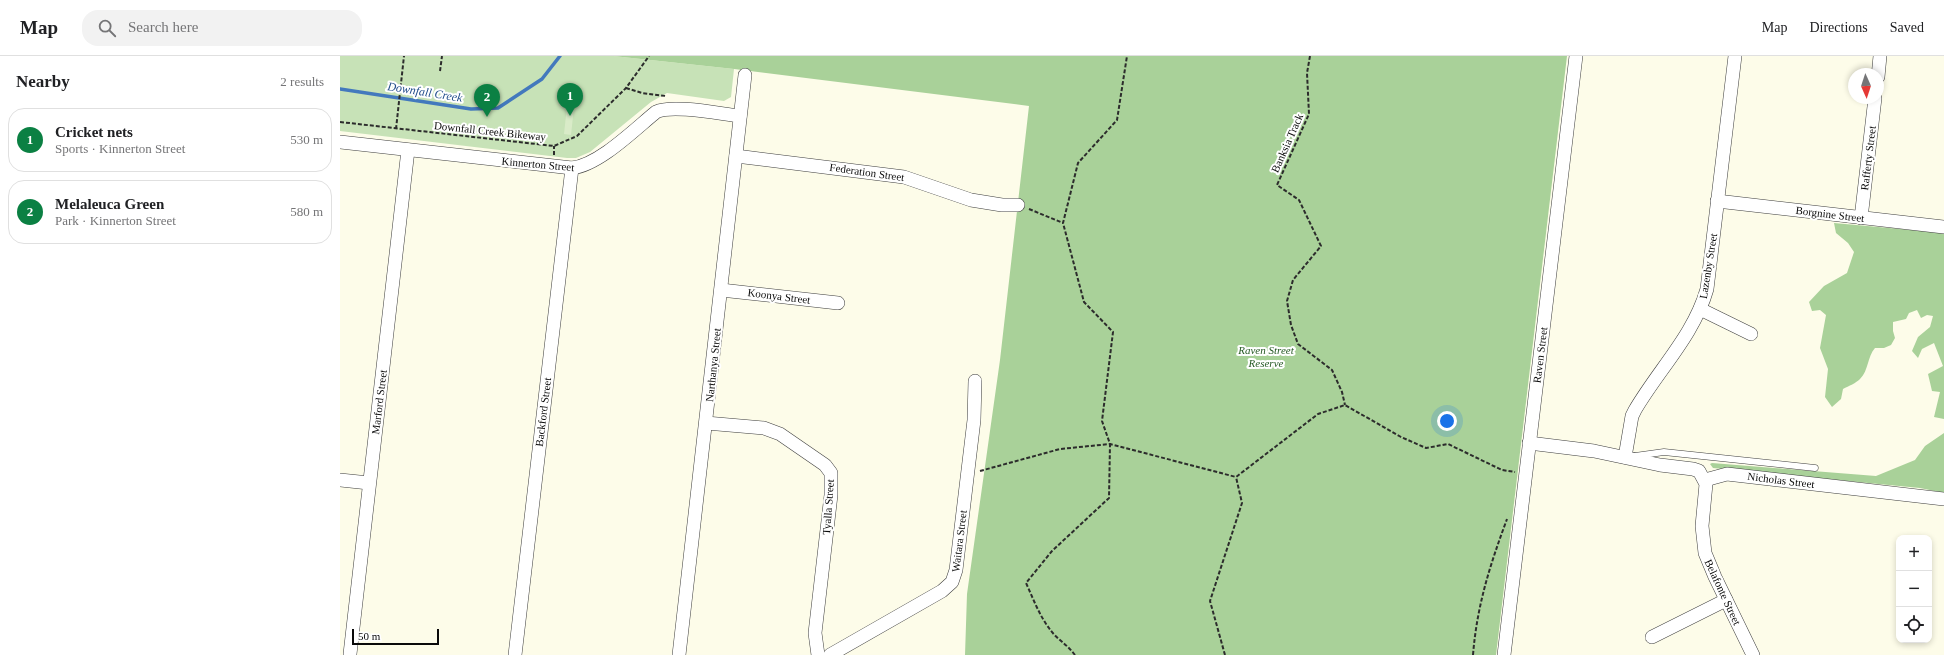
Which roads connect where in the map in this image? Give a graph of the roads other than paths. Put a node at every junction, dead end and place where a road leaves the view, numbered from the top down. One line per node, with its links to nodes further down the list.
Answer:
1 (1576, 56): 22 (street, Raven Street)
2 (1734, 56): 12 (street, Lazenby Street)
3 (1880, 56): 4 (street)
4 (1879, 68)
5 (745, 75): 7 (street, Narthanya Street)
6 (1874, 104): 14 (street, Rafferty Street)
7 (740, 116): 10 (street, Narthanya Street); 11 (street, Kinnerton Street)
8 (340, 142): 9 (street, Kinnerton Street)
9 (408, 150): 11 (street, Kinnerton Street); 27 (street, Marford Street)
10 (736, 156): 13 (street, Federation Street); 16 (street, Narthanya Street)
11 (572, 168): 32 (street, Backford Street)
12 (1717, 201): 14 (street, Borgnine Street); 18 (street, Lazenby Street)
13 (1018, 205)
14 (1861, 218): 15 (street, Borgnine Street)
15 (1944, 227)
16 (721, 290): 17 (street, Koonya Street); 21 (street, Narthanya Street)
17 (838, 303)
18 (1700, 309): 19 (street); 23 (street, Lazenby Street)
19 (1751, 334)
20 (975, 381): 35 (street, Waitara Street)
21 (706, 423): 33 (street, Narthanya Street); 34 (street, Tyalla Street)
22 (1529, 443): 23 (street, Nicholas Street); 36 (street, Raven Street)
23 (1625, 457): 24 (lane, Nicholas Street); 26 (street, Nicholas Street)
24 (1815, 468)
25 (340, 480): 27 (street)
26 (1705, 480): 28 (street, Nicholas Street); 29 (street, Belafonte Street)
27 (369, 483): 31 (street, Marford Street)
28 (1944, 499)
29 (1726, 600): 30 (street); 37 (street, Belafonte Street)
30 (1652, 637)
31 (349, 654)
32 (515, 655)
33 (679, 655)
34 (818, 655)
35 (830, 655)
36 (1504, 655)
37 (1753, 655)

